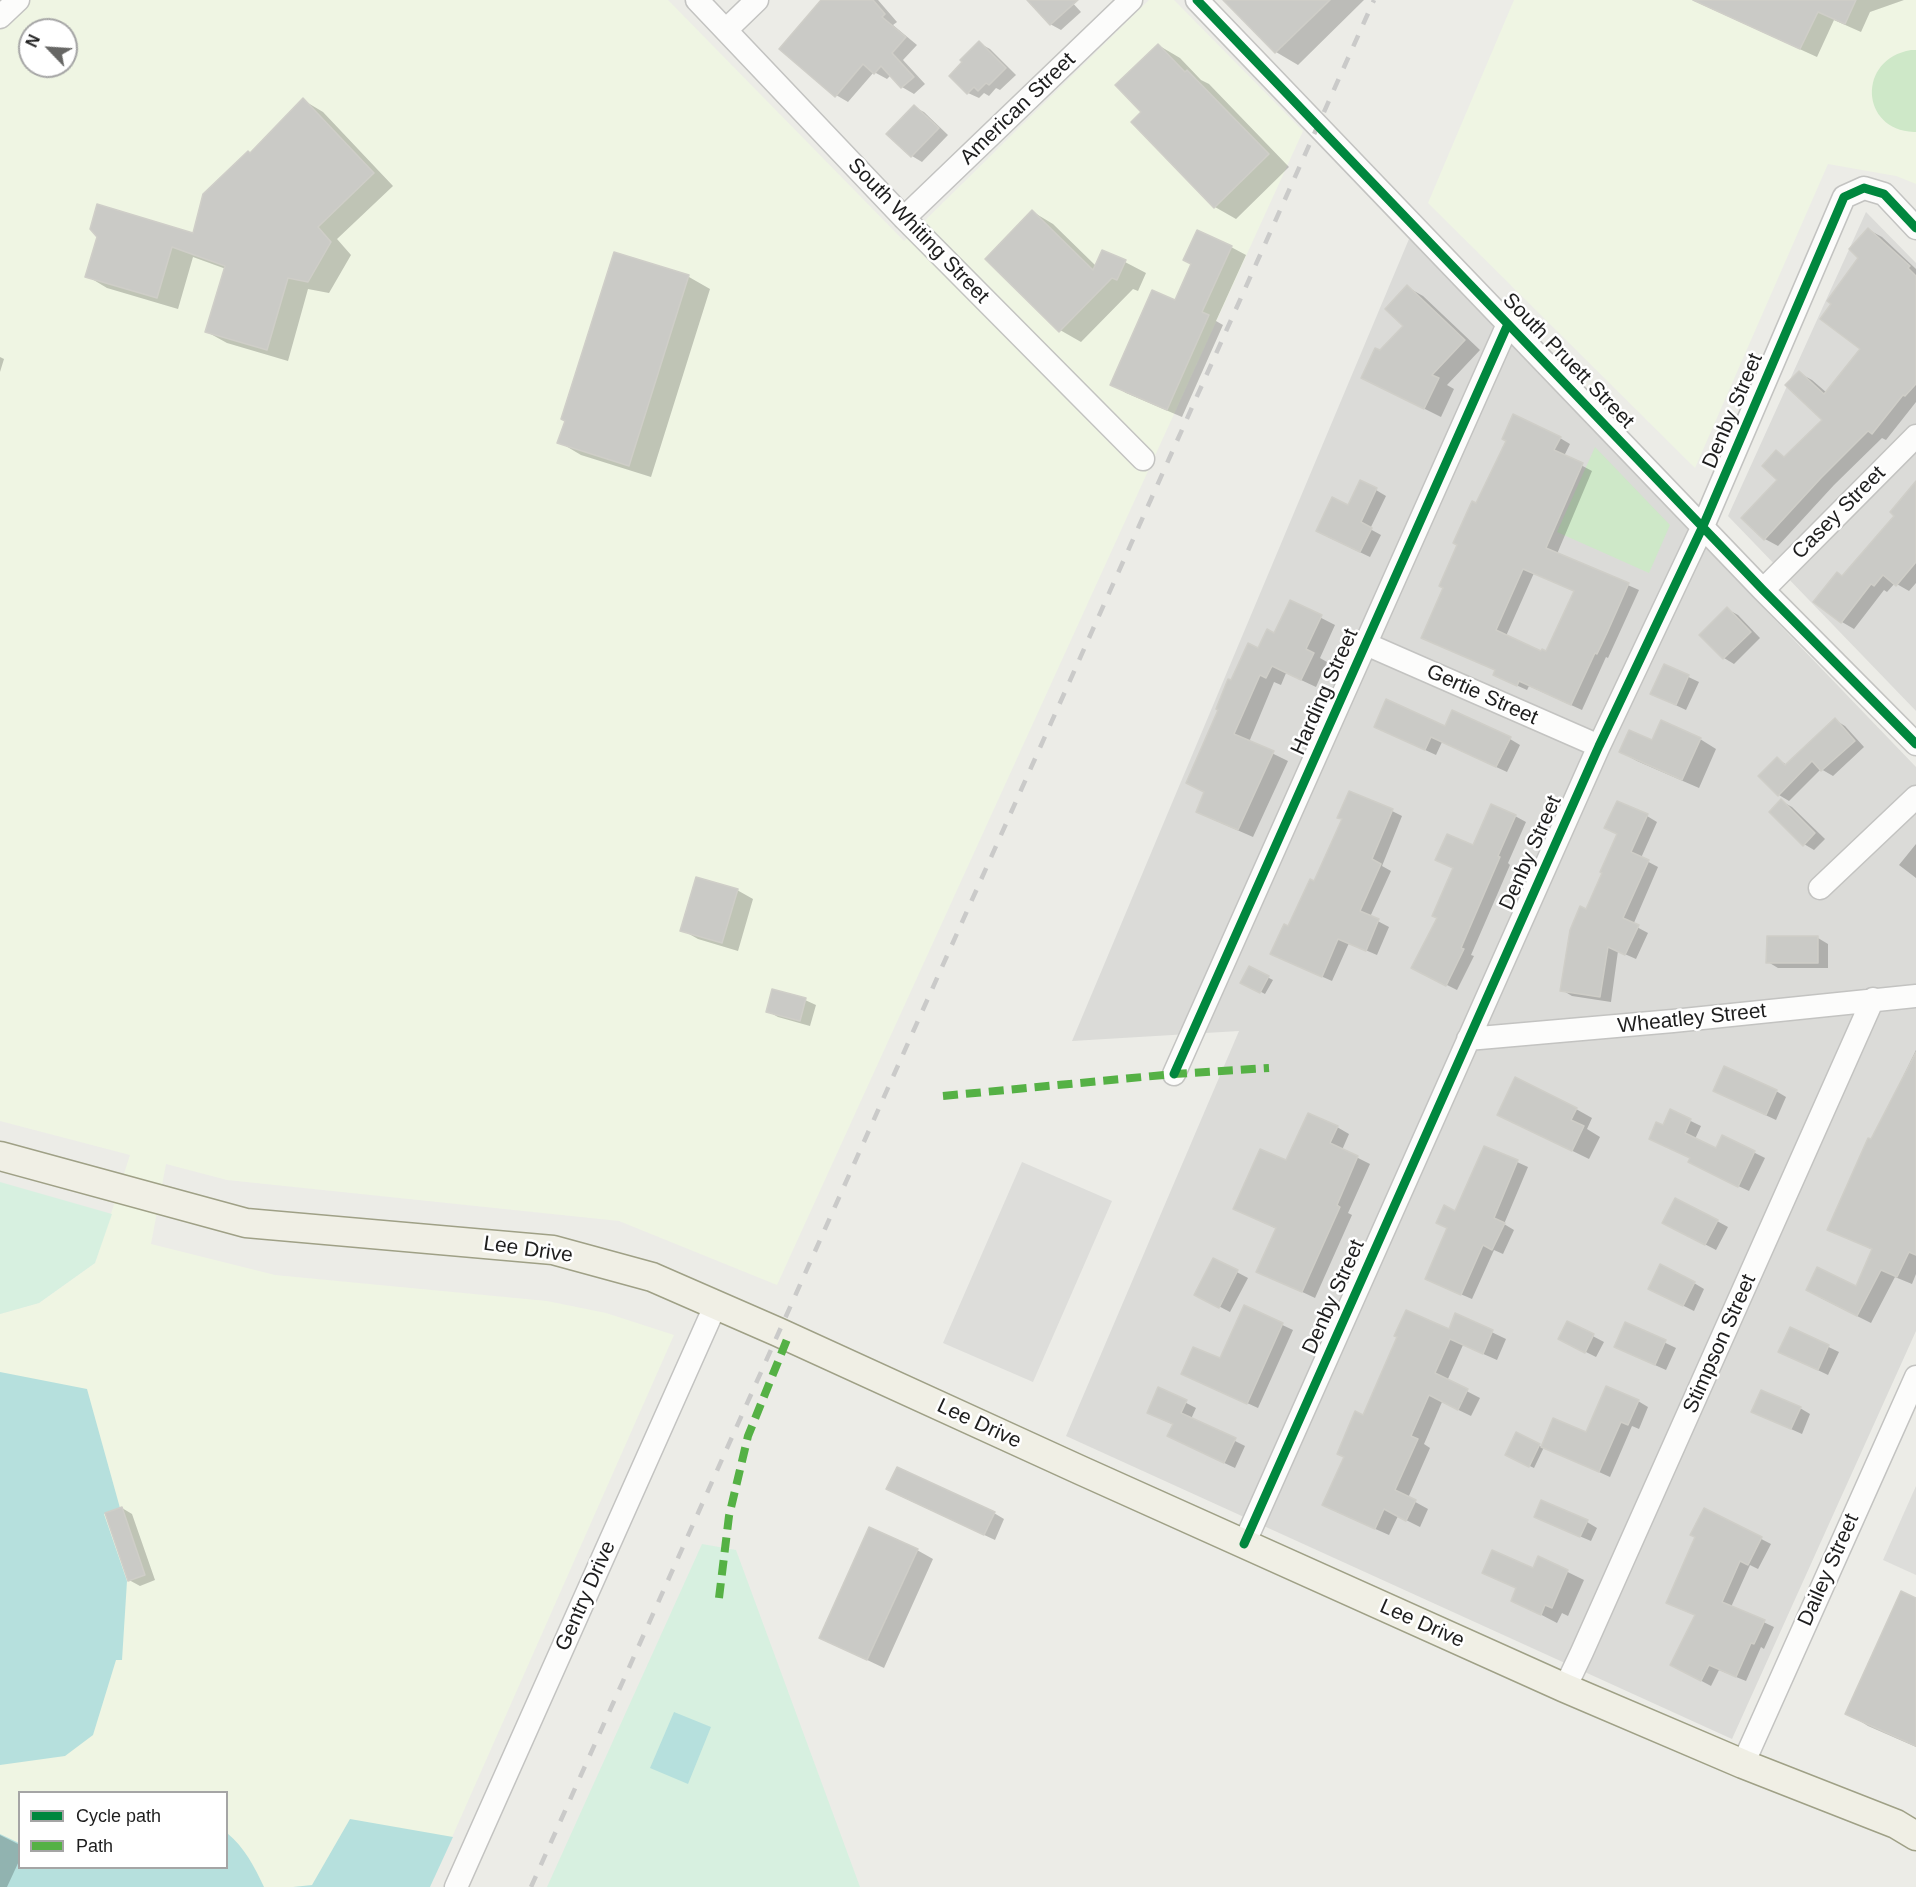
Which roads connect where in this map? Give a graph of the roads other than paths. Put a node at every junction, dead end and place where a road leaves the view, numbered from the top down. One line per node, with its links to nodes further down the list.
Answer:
1 (18, 0): 6 (street)
2 (697, 0): 7 (street, South Whiting Street)
3 (757, 0): 7 (street)
4 (1131, 0): 8 (street, American Street)
5 (1197, 0): 10 (street, South Pruett Street)
6 (0, 17)
7 (726, 30): 8 (street, South Whiting Street)
8 (904, 218): 12 (street, South Whiting Street)
9 (1916, 228): 13 (street, Denby Street)
10 (1508, 324): 13 (street, South Pruett Street); 15 (street, Harding Street)
11 (1916, 436): 14 (street, Casey Street)
12 (1143, 459)
13 (1703, 526): 14 (street, South Pruett Street); 17 (street, Denby Street)
14 (1763, 590): 16 (street, South Pruett Street)
15 (1366, 644): 17 (street, Gertie Street); 23 (street, Harding Street)
16 (1916, 744)
17 (1599, 746): 22 (street, Denby Street)
18 (1916, 797): 19 (street)
19 (1820, 888)
20 (1916, 996): 21 (street, Wheatley Street)
21 (1874, 999): 22 (street, Wheatley Street); 28 (street, Stimpson Street)
22 (1468, 1039): 27 (street, Denby Street)
23 (1174, 1074)
24 (0, 1156): 25 (main road, Lee Drive)
25 (716, 1304): 27 (main road, Lee Drive); 31 (street, Gentry Drive)
26 (1916, 1377): 29 (street, Dailey Street)
27 (1244, 1544): 28 (main road, Lee Drive)
28 (1565, 1688): 29 (main road, Lee Drive)
29 (1743, 1764): 30 (main road, Lee Drive)
30 (1916, 1836)
31 (456, 1887)

